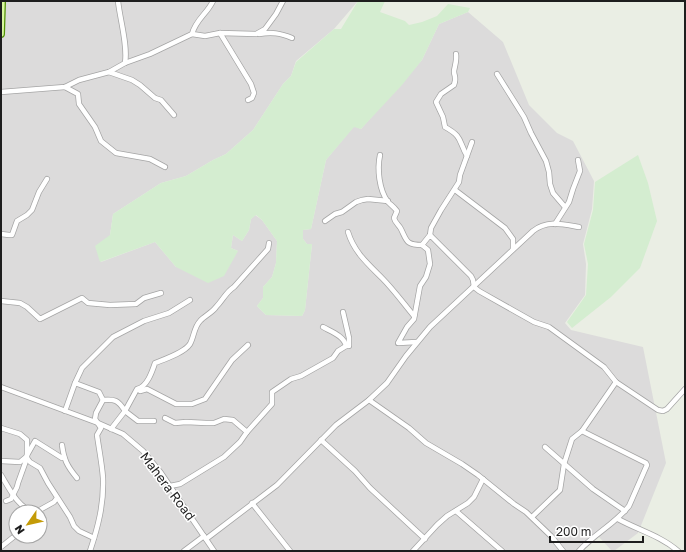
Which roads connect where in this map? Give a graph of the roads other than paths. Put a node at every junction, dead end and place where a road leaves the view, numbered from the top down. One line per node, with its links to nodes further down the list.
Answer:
1 (2, 1): 5 (main road)
2 (118, 1): 12 (street)
3 (213, 1): 8 (street)
4 (283, 1): 9 (street)
5 (1, 30): 7 (main road)
6 (220, 33): 8 (street); 9 (street); 17 (street)
7 (1, 34)
8 (192, 34): 12 (street)
9 (256, 34): 10 (street)
10 (292, 38)
11 (456, 54): 21 (street)
12 (125, 63): 13 (street)
13 (109, 72): 15 (street); 18 (street)
14 (497, 74): 27 (street)
15 (64, 87): 16 (street); 23 (street)
16 (1, 92)
17 (248, 100)
18 (174, 115)
19 (472, 142): 21 (street)
20 (380, 155): 26 (street)
21 (467, 156): 25 (street)
22 (578, 160): 27 (street)
23 (165, 167)
24 (47, 179): 32 (street)
25 (456, 190): 33 (street); 36 (street)
26 (388, 201): 28 (street); 35 (street)
27 (565, 207): 29 (street)
28 (324, 221)
29 (555, 224): 30 (street); 36 (street)
30 (579, 227)
31 (348, 232): 42 (street)
32 (1, 234)
33 (430, 235): 35 (street); 37 (street)
34 (269, 242): 51 (street)
35 (422, 245): 42 (street)
36 (513, 249): 37 (street)
37 (474, 287): 44 (street); 47 (street)
38 (161, 292): 40 (street)
39 (190, 300): 48 (street)
40 (1, 301)
41 (343, 312): 46 (street)
42 (414, 316): 44 (street)
43 (323, 327): 46 (street)
44 (417, 342): 53 (street)
45 (248, 345): 51 (street)
46 (346, 346): 64 (street)
47 (616, 382): 50 (street); 63 (street)
48 (75, 383): 52 (street); 56 (street)
49 (1, 387): 56 (street, Mahera Road)
50 (685, 389)
51 (134, 396): 54 (street)
52 (102, 400): 55 (street); 60 (street)
53 (369, 400): 65 (street); 74 (street)
54 (130, 401): 55 (street); 57 (street)
55 (120, 403): 57 (street)
56 (65, 411): 60 (street, Mahera Road)
57 (125, 411): 59 (street); 62 (street)
58 (165, 418): 64 (street)
59 (154, 421)
60 (98, 423): 62 (street, Mahera Road); 87 (street)
61 (1, 428): 68 (street)
62 (111, 429): 75 (street, Mahera Road)
63 (582, 431): 71 (street); 83 (street)
64 (247, 432): 75 (street)
65 (322, 440): 79 (street); 88 (street)
66 (62, 445): 69 (street)
67 (545, 447): 71 (street)
68 (26, 457): 69 (street); 70 (street); 76 (street); 77 (street)
69 (64, 457): 73 (street)
70 (1, 461)
71 (564, 464): 83 (street); 84 (street)
72 (1, 475): 76 (street)
73 (77, 478)
74 (483, 479): 82 (street); 84 (street)
75 (170, 486): 86 (street, Mahera Road)
76 (13, 495): 78 (street); 80 (street)
77 (56, 498): 81 (street); 87 (street)
78 (6, 501)
79 (252, 503): 86 (street); 92 (street)
80 (21, 504)
81 (48, 506)
82 (456, 511): 88 (street); 94 (street)
83 (625, 511): 85 (street)
84 (532, 517): 95 (street)
85 (618, 519): 96 (street); 97 (street)
86 (205, 537): 90 (street); 91 (street, Mahera Road)
87 (94, 538): 89 (street)
88 (424, 538): 93 (street)
89 (90, 551)
90 (184, 551)
91 (214, 551)
92 (290, 551)
93 (413, 551)
94 (502, 551)
95 (563, 551)
96 (579, 551)
97 (678, 551)

